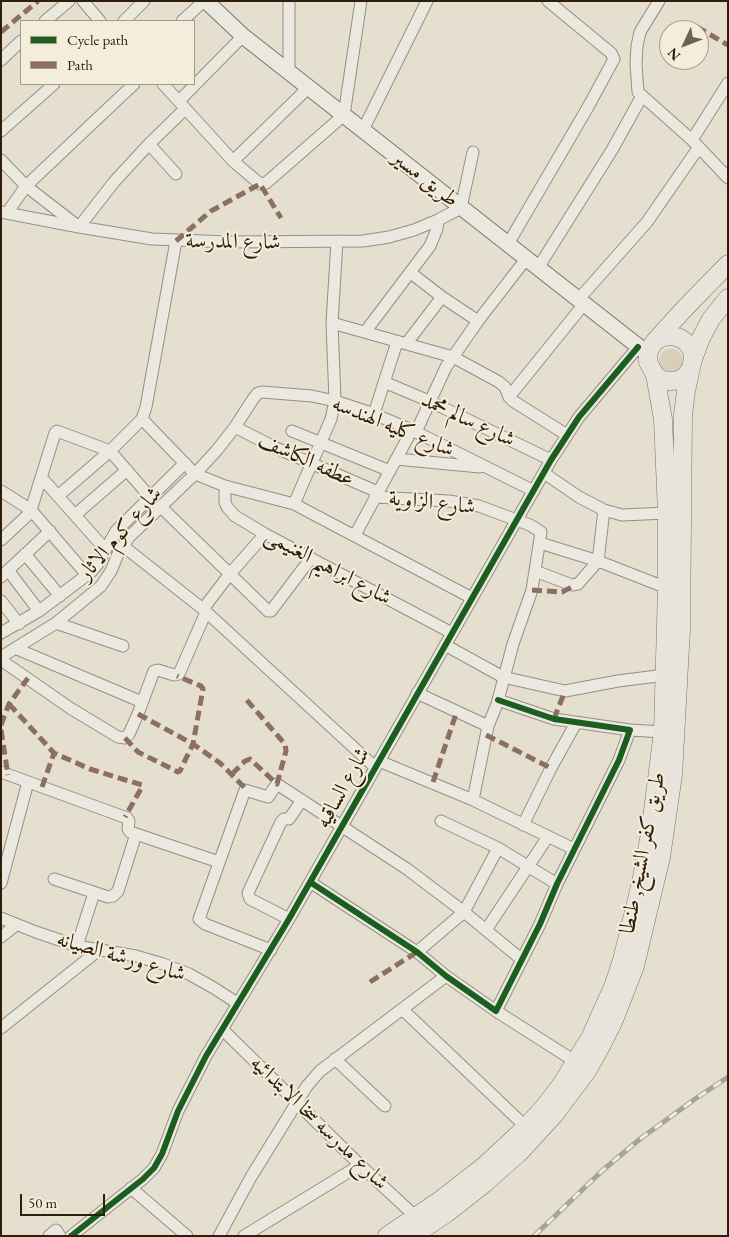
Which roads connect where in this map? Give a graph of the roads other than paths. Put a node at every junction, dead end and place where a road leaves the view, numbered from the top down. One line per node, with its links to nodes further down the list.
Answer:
1 (69, 1): 10 (street)
2 (83, 1): 11 (street)
3 (144, 1): 12 (street)
4 (205, 1): 13 (street); 14 (street, طريق مسير)
5 (289, 1): 17 (street)
6 (361, 1): 26 (street)
7 (427, 1): 27 (street)
8 (548, 1): 43 (street)
9 (659, 1): 23 (street)
10 (46, 20)
11 (99, 20)
12 (125, 20)
13 (183, 20)
14 (243, 36): 17 (street, طريق مسير); 25 (street)
15 (20, 43): 16 (street)
16 (1, 60)
17 (289, 72): 22 (street, طريق مسير)
18 (728, 83): 24 (street)
19 (53, 85): 28 (street)
20 (133, 85): 36 (street)
21 (164, 85): 25 (street)
22 (310, 87): 26 (street, طريق مسير); 33 (street)
23 (642, 96): 30 (street); 46 (street)
24 (724, 101): 30 (street)
25 (182, 105): 29 (street); 33 (street)
26 (344, 114): 27 (street, طريق مسير); 33 (street)
27 (363, 130): 37 (street, طريق مسير)
28 (1, 131)
29 (149, 144): 34 (street); 40 (street)
30 (696, 144): 35 (street); 50 (street)
31 (473, 152): 37 (street)
32 (1, 160): 36 (street)
33 (233, 161)
34 (176, 174)
35 (728, 178)
36 (26, 186): 38 (street); 40 (street)
37 (461, 208): 39 (street, شارع المدرسة); 43 (street, طريق مسير)
38 (4, 213): 40 (street, شارع المدرسة)
39 (438, 220): 42 (street, شارع المدرسة); 47 (street)
40 (78, 228): 41 (street, شارع المدرسة)
41 (176, 241): 42 (street, شارع المدرسة); 64 (street)
42 (337, 241): 52 (street)
43 (508, 244): 44 (street, طريق مسير)
44 (526, 259): 46 (street, طريق مسير); 51 (street)
45 (728, 264): 55 (main road)
46 (538, 268): 50 (street, طريق مسير)
47 (411, 273): 48 (street); 53 (street)
48 (442, 297): 51 (street); 54 (street)
49 (728, 298): 57 (main road, طريق كفر الشيخ, طنطا)
50 (581, 302): 55 (street, طريق مسير); 60 (street)
51 (478, 321): 56 (street)
52 (332, 323): 53 (street); 61 (street)
53 (365, 332): 54 (street)
54 (402, 343): 56 (street); 59 (street)
55 (647, 347): 57 (main road); 58 (main road); 68 (street, شارع الساقيه)
56 (453, 357): 60 (street); 62 (street)
57 (692, 363): 58 (main road); 180 (main road, طريق كفر الشيخ, طنطا)
58 (655, 375): 91 (main road, طريق كفر الشيخ, طنطا)
59 (384, 382): 62 (street, شارع سالم محمد); 63 (street)
60 (509, 397): 68 (street)
61 (335, 401): 63 (street, شارع كليه الهندسه); 65 (street, شارع كليه الهندسه); 69 (street)
62 (429, 402): 67 (street); 72 (street, شارع سالم محمد)
63 (374, 414): 67 (street, شارع كليه الهندسه)
64 (142, 419): 70 (street); 73 (street)
65 (235, 427): 74 (street, عطفه الكاشف); 79 (street, شارع كليه الهندسه)
66 (292, 431): 69 (street)
67 (414, 431): 71 (street); 75 (street, شارع كليه الهندسه)
68 (567, 435): 72 (street, شارع الساقيه)
69 (321, 442): 74 (street); 77 (street)
70 (110, 451): 76 (street); 80 (street); 85 (street)
71 (396, 459): 75 (street); 77 (street)
72 (552, 460): 78 (street, شارع الساقيه)
73 (184, 463): 79 (street); 86 (street, شارع كوم الاثار)
74 (312, 464): 84 (street, عطفه الكاشف); 87 (street)
75 (487, 467): 83 (street, شارع كليه الهندسه)
76 (127, 470): 86 (street); 92 (street)
77 (390, 471): 84 (street)
78 (544, 473): 83 (street, شارع الساقيه); 90 (street)
79 (195, 474): 81 (street); 88 (street, شارع كوم الاثار)
80 (41, 477): 85 (street); 89 (street)
81 (225, 486): 87 (street); 95 (street, شارع ابراهيم الغنيمى)
82 (1, 490): 89 (street)
83 (534, 491): 93 (street, شارع الساقيه)
84 (377, 495): 93 (street, شارع الزاوية); 96 (street)
85 (58, 496): 92 (street)
86 (150, 497): 100 (street, شارع كوم الاثار)
87 (294, 504): 96 (street)
88 (160, 507): 99 (street, شارع كوم الاثار); 106 (street)
89 (31, 510): 94 (street); 97 (street)
90 (604, 510): 91 (street); 103 (street)
91 (667, 513): 108 (main road, طريق كفر الشيخ, طنطا)
92 (75, 515): 100 (street)
93 (517, 520): 98 (street, شارع الزاوية); 110 (street, شارع الساقيه)
94 (50, 531): 101 (street); 107 (street)
95 (265, 534): 102 (street, شارع ابراهيم الغنيمى); 106 (street)
96 (355, 535): 110 (street)
97 (1, 540)
98 (540, 543): 103 (street); 104 (street)
99 (123, 546): 113 (street); 114 (street, شارع كوم الاثار)
100 (105, 549): 107 (street, شارع كوم الاثار)
101 (25, 554): 105 (street); 109 (street)
102 (311, 558): 106 (street); 117 (street, شارع ابراهيم الغنيمى)
103 (598, 561): 104 (street); 108 (street)
104 (535, 571): 123 (street)
105 (5, 573): 112 (street)
106 (230, 575): 113 (street)
107 (87, 576): 109 (street, شارع كوم الاثار)
108 (667, 588): 122 (main road, طريق كفر الشيخ, طنطا)
109 (60, 596): 112 (street, شارع كوم الاثار)
110 (472, 598): 117 (street, شارع الساقيه)
111 (1, 600): 115 (street)
112 (39, 611): 115 (street, شارع كوم الاثار)
113 (205, 611): 126 (street); 131 (street)
114 (56, 623): 119 (street); 120 (street, شارع كوم الاثار)
115 (19, 624): 116 (street, شارع كوم الاثار)
116 (1, 633)
117 (452, 633): 118 (street, شارع الساقيه)
118 (445, 645): 123 (street); 124 (street, شارع الساقيه)
119 (123, 646)
120 (17, 649): 121 (street, شارع كوم الاثار); 126 (street)
121 (1, 658): 126 (street)
122 (665, 675): 123 (street); 130 (main road, طريق كفر الشيخ, طنطا)
123 (504, 677): 125 (street)
124 (417, 693): 128 (street); 131 (street, شارع الساقيه)
125 (498, 700): 127 (street); 128 (street)
126 (142, 702)
127 (576, 723): 129 (street); 137 (street)
128 (488, 726): 135 (street)
129 (630, 730): 130 (street); 142 (street)
130 (663, 732): 168 (main road, طريق كفر الشيخ, طنطا)
131 (377, 764): 135 (street); 138 (street, شارع الساقيه)
132 (1, 772): 133 (street)
133 (28, 782): 139 (street); 147 (street)
134 (302, 800): 138 (street); 143 (street); 152 (street)
135 (473, 800): 137 (street)
136 (441, 821): 141 (street)
137 (523, 825): 140 (street)
138 (342, 827): 146 (street, شارع الساقيه); 150 (street)
139 (136, 834): 143 (street); 149 (street)
140 (547, 838): 142 (street); 144 (street)
141 (498, 848): 144 (street); 150 (street)
142 (574, 849): 148 (street)
143 (219, 862): 158 (street)
144 (528, 866): 148 (street); 154 (street)
145 (54, 879): 149 (street)
146 (310, 882): 152 (street, شارع الساقيه); 159 (street)
147 (1, 883)
148 (557, 884): 160 (street)
149 (94, 893): 156 (street)
150 (464, 912): 154 (street); 159 (street)
151 (1, 918): 153 (street, شارع ورشة الصيانه)
152 (289, 919): 158 (street, شارع الساقيه)
153 (16, 924): 155 (street); 156 (street, شارع ورشة الصيانه)
154 (486, 930): 160 (street)
155 (1, 937)
156 (77, 946): 157 (street, شارع ورشة الصيانه)
157 (100, 950): 162 (street, شارع ورشة الصيانه); 165 (street)
158 (271, 950): 162 (street, شارع الساقيه)
159 (417, 952): 161 (street)
160 (521, 959): 164 (street)
161 (446, 976): 163 (street); 164 (street)
162 (237, 1003): 166 (street, شارع الساقيه)
163 (402, 1009): 167 (street); 171 (street)
164 (496, 1011): 168 (street)
165 (1, 1028)
166 (222, 1030): 169 (street, شارع مدرسه سخا الابتدائيه); 173 (street, شارع الساقيه)
167 (335, 1059): 169 (street); 170 (street)
168 (576, 1062): 171 (main road, طريق كفر الشيخ, طنطا)
169 (296, 1102): 172 (street, شارع مدرسه سخا الابتدائيه); 177 (street)
170 (385, 1106)
171 (526, 1128): 174 (main road, طريق كفر الشيخ, طنطا)
172 (360, 1165): 174 (street, شارع مدرسه سخا الابتدائيه); 178 (street)
173 (131, 1188): 175 (street, شارع الساقيه); 176 (street)
174 (416, 1217): 179 (main road, طريق كفر الشيخ, طنطا)
175 (71, 1236)
176 (188, 1236)
177 (219, 1236)
178 (244, 1236)
179 (387, 1236)
180 (413, 1236)

